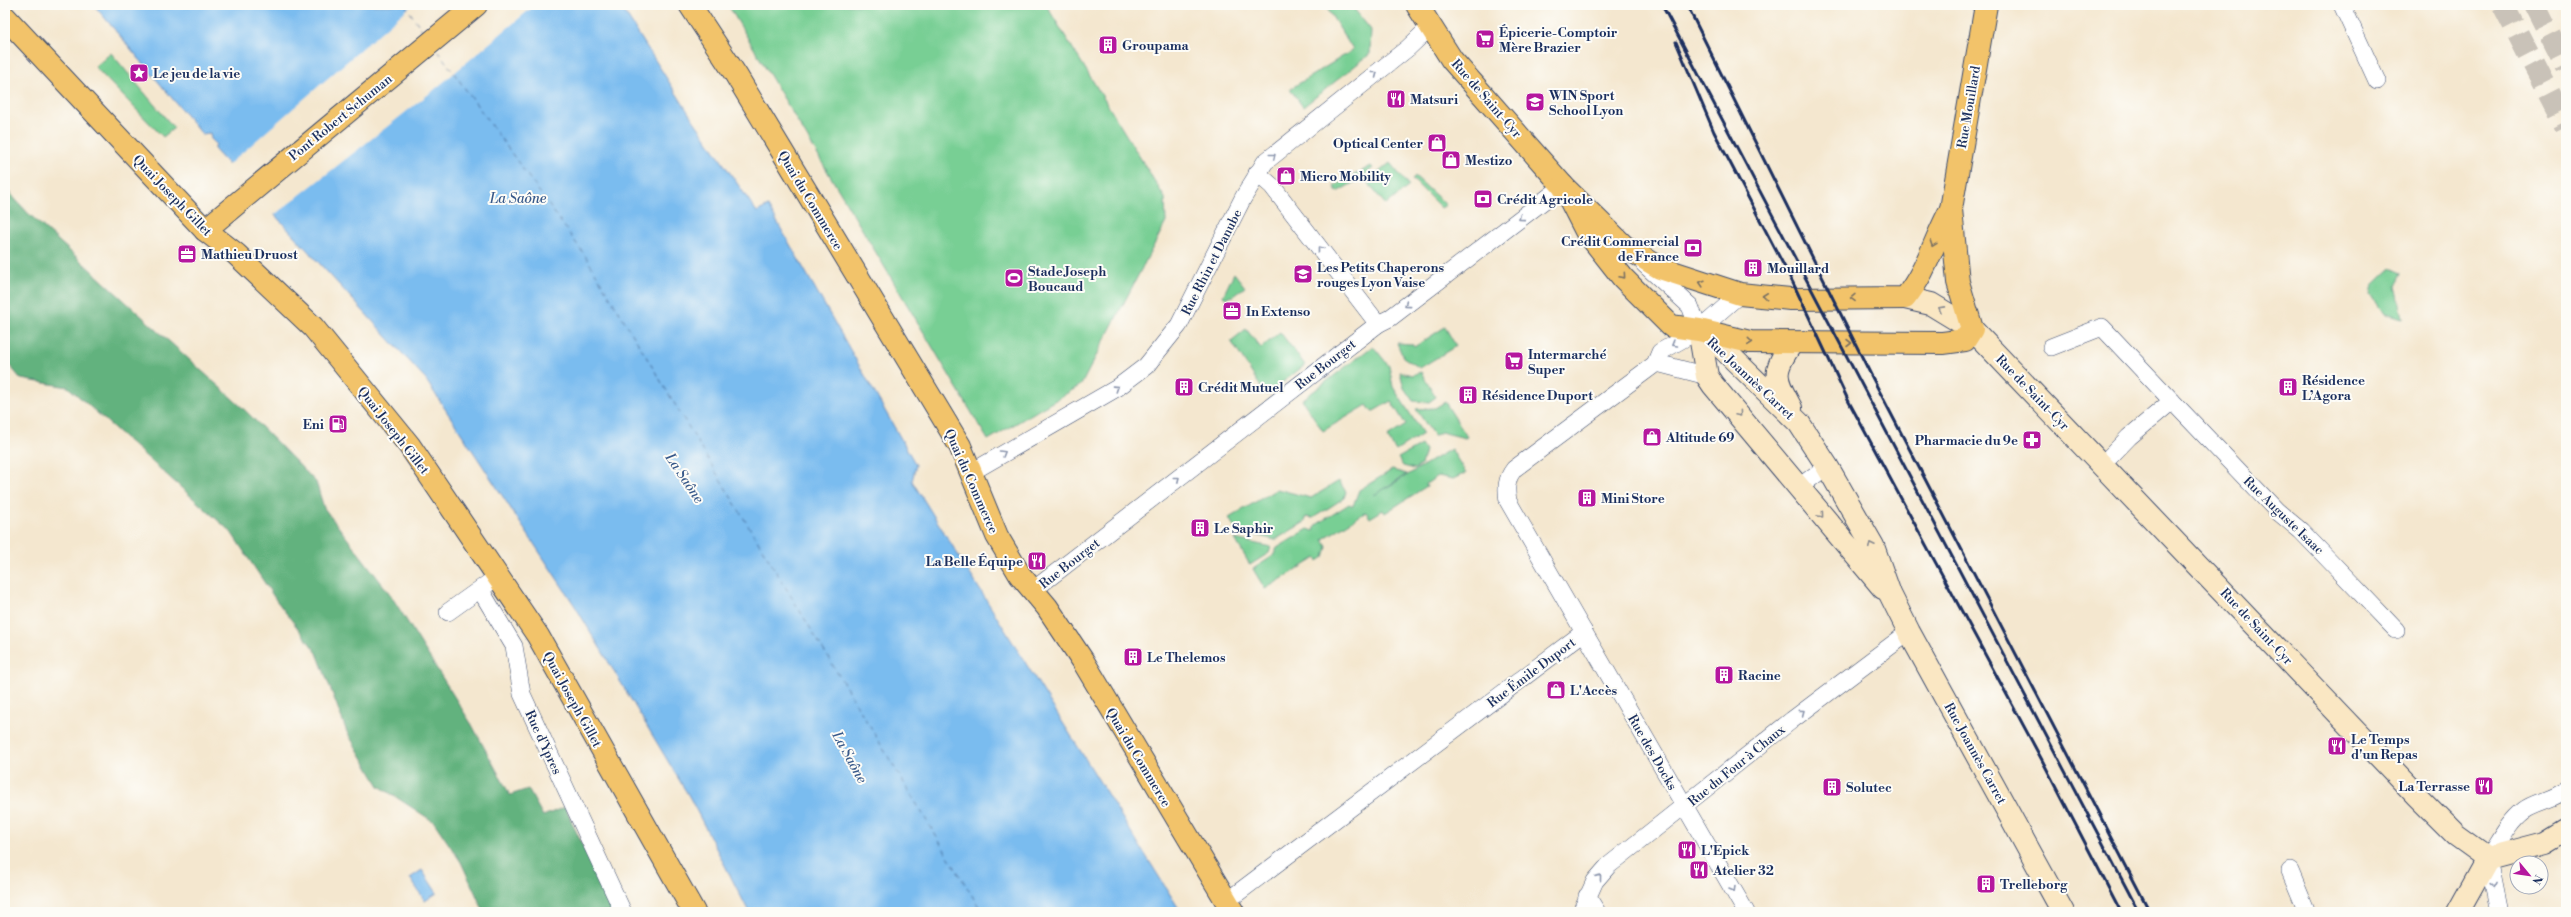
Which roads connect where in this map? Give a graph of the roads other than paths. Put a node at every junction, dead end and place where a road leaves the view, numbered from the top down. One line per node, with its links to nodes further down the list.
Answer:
1 (476, 5): 12 (main road, Pont Robert Schuman)
2 (690, 5): 27 (main road, Quai du Commerce)
3 (1417, 5): 7 (main road, Rue de Saint-Cyr)
4 (1986, 5): 11 (main road, Rue Mouillard)
5 (2342, 5): 8 (street)
6 (5, 17): 12 (main road, Quai Joseph Gillet)
7 (1432, 25): 9 (street, Rue Rhin et Danube, one-way to 7); 10 (main road, Rue de Saint-Cyr)
8 (2377, 82)
9 (1257, 173): 16 (street, one-way to 9); 27 (street, Rue Rhin et Danube, one-way to 9)
10 (1563, 186): 13 (main road, Rue de Saint-Cyr); 16 (street, Rue Bourget, one-way to 16); 18 (main road, Rue de Saint-Cyr, one-way to 18)
11 (1951, 209): 15 (main road, Rue Mouillard, one-way to 15); 17 (main road, Rue Mouillard)
12 (205, 230): 29 (main road, Quai Joseph Gillet)
13 (1624, 246): 14 (main road, Rue de Saint-Cyr, one-way to 13); 18 (street, Rue de Saint-Cyr)
14 (1740, 294): 15 (main road, Rue de Saint-Cyr, one-way to 14); 18 (street)
15 (1905, 298): 17 (street, Rue de Saint-Cyr, one-way to 15)
16 (1378, 324): 30 (street, Rue Bourget, one-way to 16)
17 (1972, 329): 19 (main road, Rue de Saint-Cyr, one-way to 17); 25 (street, Rue de Saint-Cyr)
18 (1699, 330): 19 (main road, Rue de Saint-Cyr, one-way to 19); 21 (street, Rue Émile Duport, one-way to 21); 22 (street, Rue Joannès Carret); 24 (street, Rue Joannès Carret)
19 (1792, 344): 24 (street)
20 (2051, 347): 23 (street, Rue Auguste Isaac)
21 (1656, 363): 22 (street); 34 (street, Rue Émile Duport)
22 (1707, 376): 28 (street, Rue Joannès Carret, one-way to 28)
23 (2172, 401): 25 (street); 33 (street, Rue Auguste Isaac)
24 (1799, 423): 26 (street, Rue Joannès Carret)
25 (2102, 465): 39 (street, Rue de Saint-Cyr)
26 (1827, 466): 28 (street); 31 (street, Rue Joannès Carret, one-way to 26)
27 (970, 473): 30 (main road, Quai du Commerce)
28 (1798, 488): 31 (street, Rue Joannès Carret, one-way to 31)
29 (490, 583): 32 (street); 43 (street, Rue d'Ypres); 44 (main road, Quai Joseph Gillet)
30 (1032, 591): 42 (main road, Quai du Commerce)
31 (1890, 594): 35 (street, Rue Joannès Carret)
32 (448, 612)
33 (2396, 630)
34 (1584, 632): 37 (street, Rue des Docks); 42 (street, Rue Émile Duport)
35 (1908, 632): 37 (street, Rue du Four à Chaux, one-way to 35); 48 (street, Rue Joannès Carret)
36 (2566, 789): 39 (street)
37 (1685, 807): 41 (street, Rue du Four à Chaux, one-way to 37); 47 (street, Rue des Docks, one-way to 47)
38 (2566, 830): 39 (street)
39 (2488, 858): 50 (street); 51 (street, one-way to 51)
40 (2290, 871): 49 (street)
41 (1587, 896): 45 (street, Rue du Four à Chaux); 46 (street)
42 (1230, 906)
43 (623, 912)
44 (694, 912)
45 (1581, 912)
46 (1598, 912)
47 (1746, 912)
48 (2063, 912)
49 (2307, 912)
50 (2458, 912)
51 (2500, 912)

